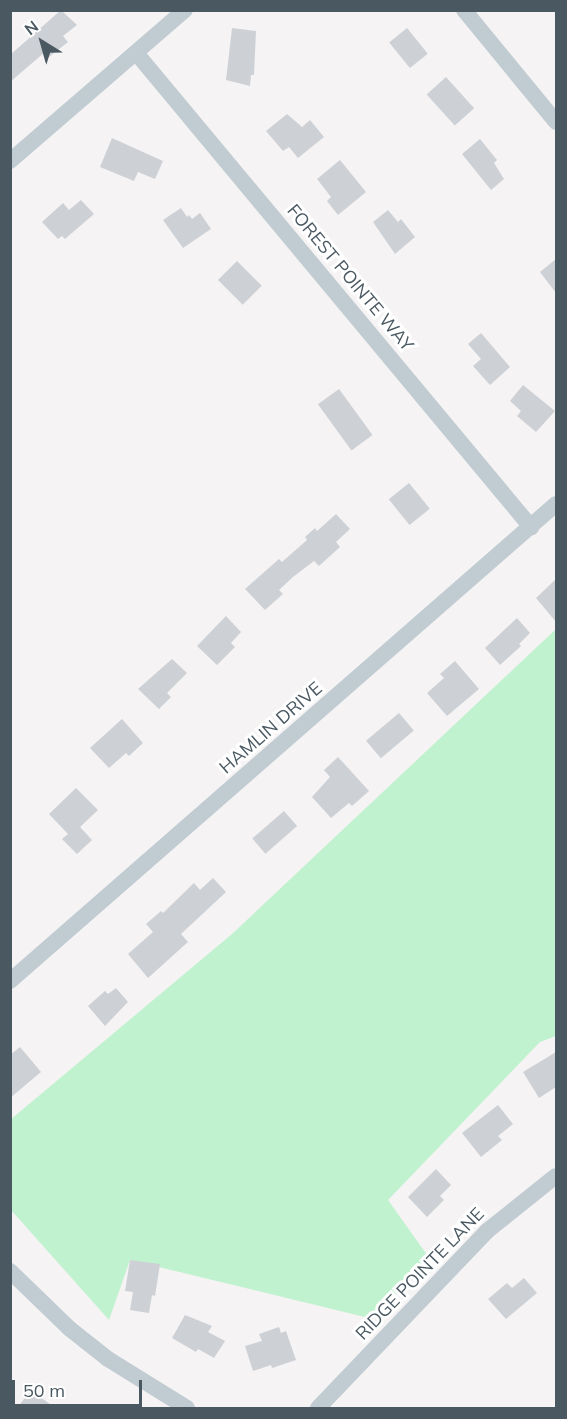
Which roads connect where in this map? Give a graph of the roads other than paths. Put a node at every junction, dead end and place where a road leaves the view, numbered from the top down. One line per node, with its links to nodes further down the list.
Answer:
1 (185, 10): 3 (street)
2 (464, 10): 4 (street)
3 (137, 54): 5 (street); 7 (street, FOREST POINTE WAY)
4 (556, 122)
5 (10, 161)
6 (556, 504): 7 (street, HAMLIN DRIVE)
7 (531, 527): 8 (street, HAMLIN DRIVE)
8 (10, 981)
9 (556, 1176): 12 (street, RIDGE POINTE LANE)
10 (10, 1270): 11 (street)
11 (187, 1408)
12 (318, 1408)

